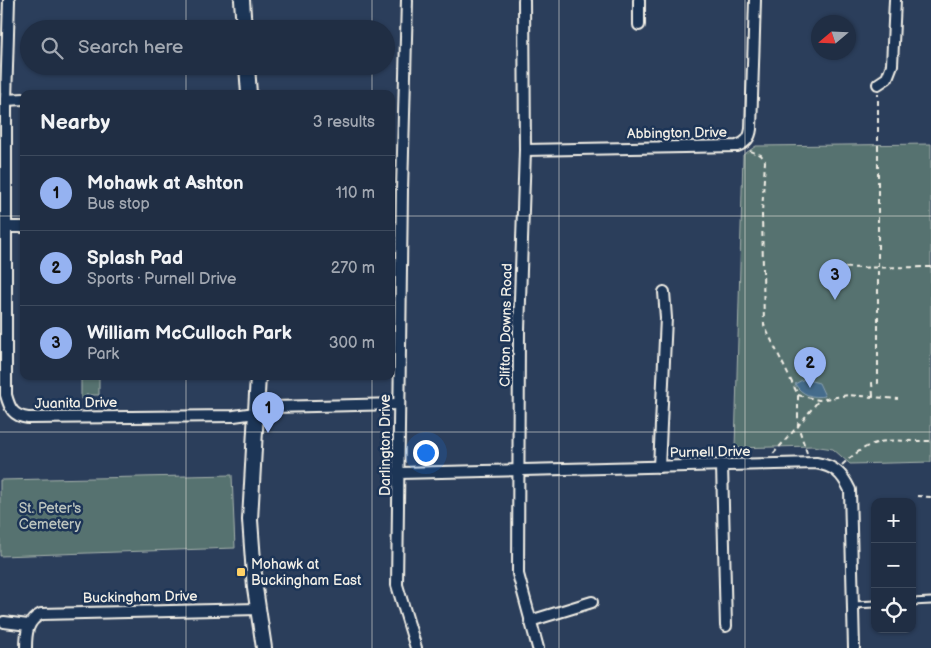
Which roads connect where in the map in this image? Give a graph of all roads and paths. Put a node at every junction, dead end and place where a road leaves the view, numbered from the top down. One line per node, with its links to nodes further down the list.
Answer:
1 (9, 0): 14 (street, Juanita Drive)
2 (242, 0): 8 (main road)
3 (407, 0): 28 (street, Darlington Drive)
4 (524, 0): 16 (street, Clifton Downs Road)
5 (640, 0): 9 (street)
6 (755, 0): 15 (street, Abbington Drive)
7 (895, 0): 11 (street)
8 (243, 20)
9 (639, 25)
10 (248, 75): 12 (main road)
11 (878, 84): 21 (path)
12 (249, 90)
13 (20, 99): 14 (street)
14 (6, 100): 17 (street, Juanita Drive)
15 (744, 143): 16 (street, Abbington Drive); 24 (path)
16 (525, 150): 36 (street, Clifton Downs Road)
17 (8, 227): 18 (street); 29 (street, Juanita Drive)
18 (20, 227)
19 (931, 267): 21 (path)
20 (827, 268): 21 (path)
21 (878, 268): 25 (path)
22 (664, 292): 35 (street)
23 (258, 380): 29 (main road)
24 (798, 395): 27 (path); 30 (path)
25 (873, 396): 26 (path); 27 (path)
26 (898, 399)
27 (819, 400): 30 (path)
28 (398, 404): 29 (street); 38 (street, Darlington Drive)
29 (255, 413): 46 (main road)
30 (798, 426): 32 (path); 33 (path)
31 (931, 441): 37 (path)
32 (768, 464): 33 (street, Purnell Drive); 34 (street, Purnell Drive)
33 (810, 464): 37 (street, Purnell Drive)
34 (722, 465): 35 (street, Purnell Drive); 50 (street)
35 (659, 467): 36 (street, Purnell Drive)
36 (518, 471): 38 (street, Purnell Drive); 47 (street, Clifton Downs Road)
37 (838, 471): 45 (street)
38 (399, 473): 53 (street, Darlington Drive)
39 (917, 496): 40 (path)
40 (931, 497)
41 (931, 601): 43 (lane)
42 (592, 602): 47 (street)
43 (916, 602)
44 (871, 604): 45 (lane)
45 (853, 605): 55 (street)
46 (258, 608): 49 (street, Buckingham Drive); 52 (main road)
47 (530, 621): 54 (street, Clifton Downs Road)
48 (4, 622): 49 (street)
49 (28, 625): 51 (street)
50 (726, 626)
51 (26, 648)
52 (264, 648)
53 (416, 648)
54 (538, 648)
55 (854, 648)

